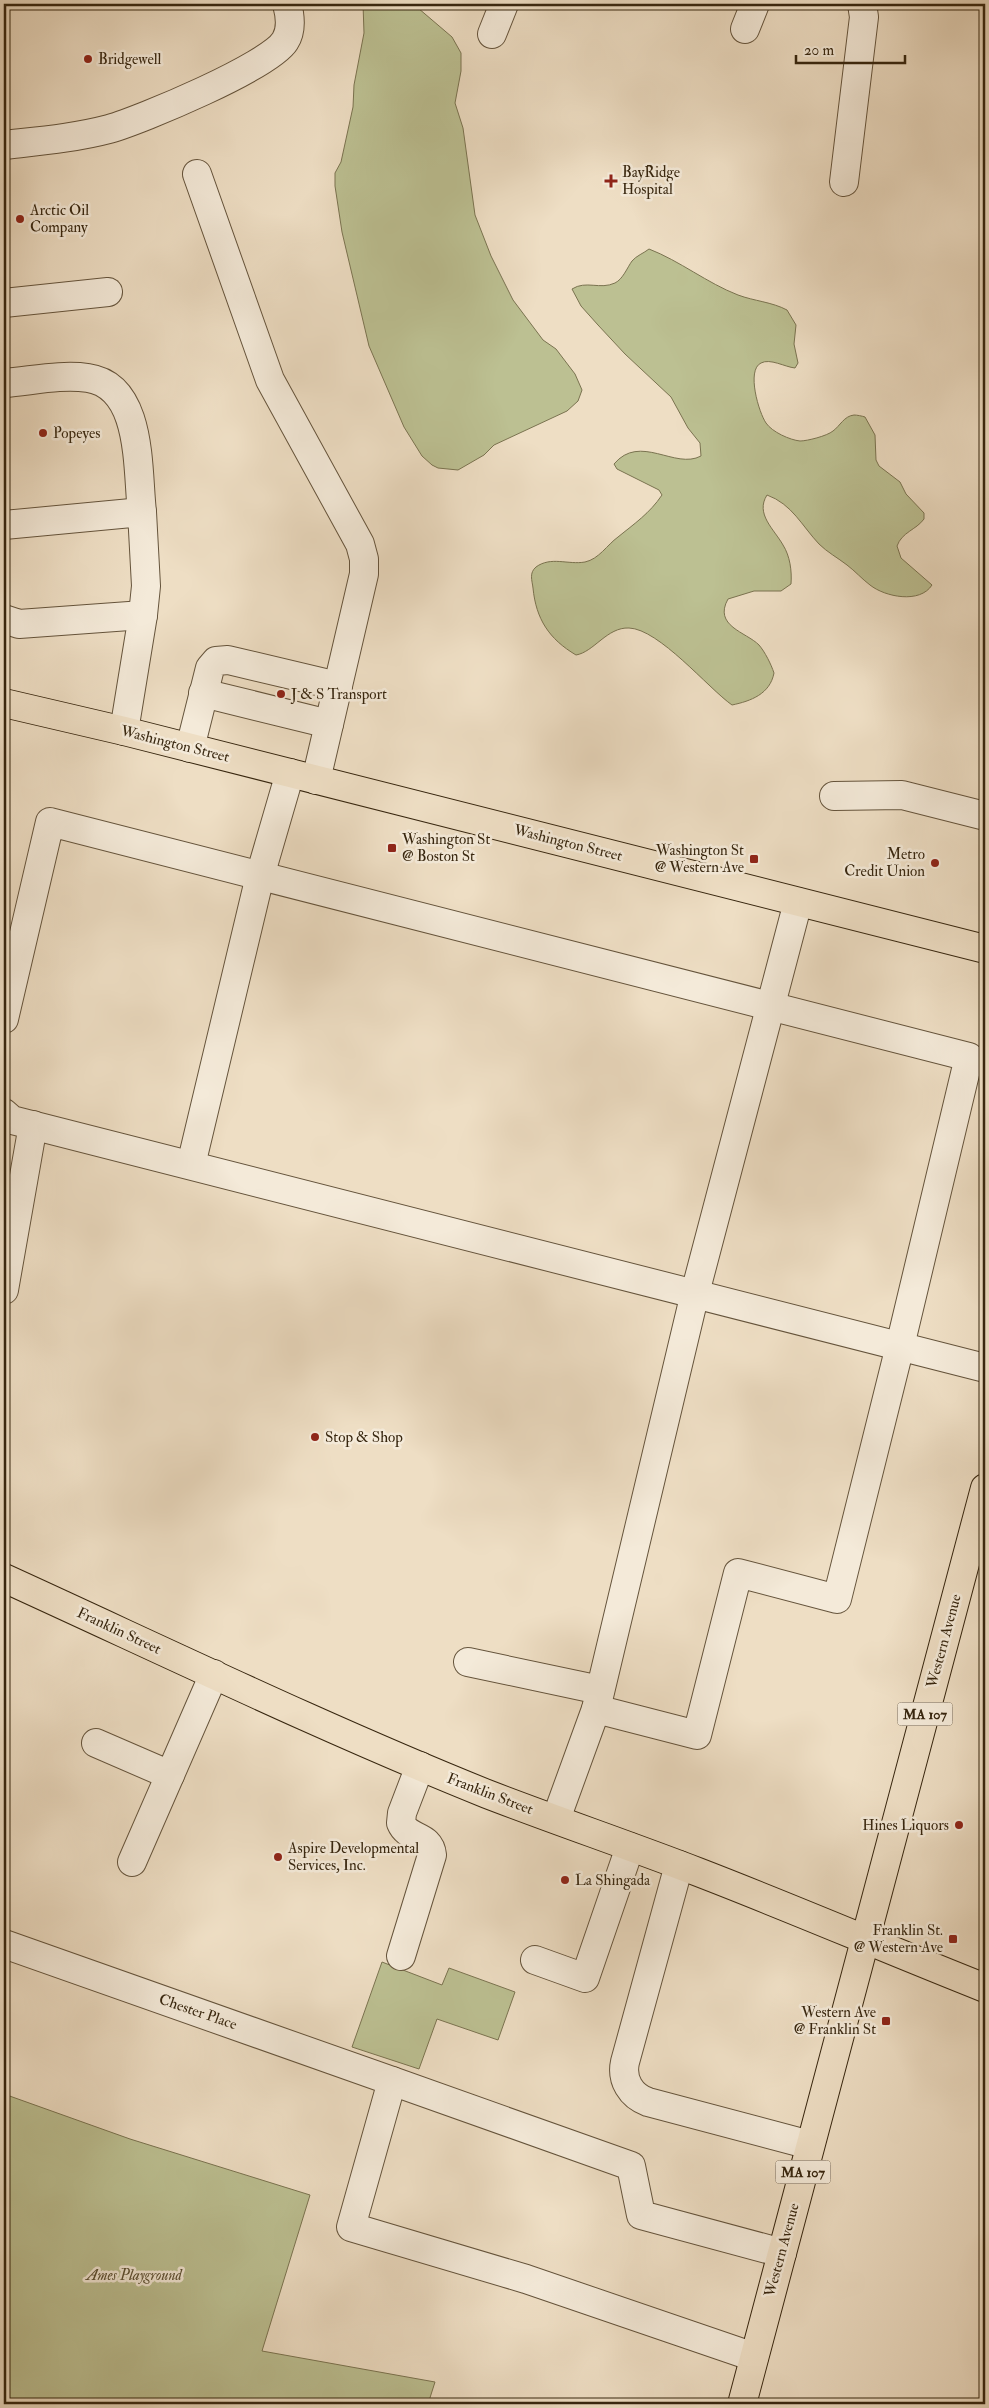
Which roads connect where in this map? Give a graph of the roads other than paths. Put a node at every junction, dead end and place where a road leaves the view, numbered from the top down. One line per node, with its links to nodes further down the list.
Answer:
1 (287, 4): 7 (street)
2 (504, 4): 6 (street)
3 (755, 4): 5 (street)
4 (862, 4): 9 (street)
5 (745, 29)
6 (492, 34)
7 (4, 145)
8 (197, 174): 17 (street)
9 (844, 182)
10 (108, 292): 11 (street)
11 (4, 303)
12 (4, 383): 13 (street)
13 (142, 512): 14 (street); 15 (street)
14 (4, 525)
15 (143, 615): 16 (street); 21 (street)
16 (4, 619)
17 (338, 686): 18 (street); 20 (street)
18 (203, 693): 20 (street); 22 (street)
19 (4, 703): 21 (main road, Washington Street)
20 (329, 724): 24 (street)
21 (124, 731): 22 (main road, Washington Street)
22 (190, 748): 23 (main road, Washington Street)
23 (290, 773): 24 (main road, Washington Street); 27 (street)
24 (316, 780): 28 (main road, Washington Street)
25 (834, 796): 26 (street)
26 (985, 816)
27 (260, 876): 30 (street); 31 (street); 33 (street)
28 (798, 902): 29 (main road, Washington Street); 30 (street)
29 (985, 949)
30 (772, 1005): 35 (street); 36 (street)
31 (4, 1020)
32 (13, 1120): 33 (street); 34 (street)
33 (191, 1165): 35 (street)
34 (4, 1290)
35 (695, 1294): 36 (street); 42 (street)
36 (900, 1346): 37 (street); 42 (street)
37 (985, 1368)
38 (985, 1488): 50 (main road, Western Avenue / MA 107)
39 (4, 1578): 41 (main road, Franklin Street)
40 (468, 1662): 42 (street)
41 (214, 1674): 44 (main road, Franklin Street); 45 (street)
42 (598, 1700): 46 (street)
43 (96, 1742): 45 (street)
44 (420, 1766): 46 (main road, Franklin Street); 52 (street)
45 (170, 1775): 48 (street)
46 (556, 1819): 47 (main road, Franklin Street)
47 (630, 1847): 49 (main road, Franklin Street); 53 (street)
48 (132, 1862)
49 (679, 1865): 50 (main road, Franklin Street); 56 (street)
50 (865, 1941): 54 (main road, Franklin Street); 56 (main road, Western Avenue / MA 107)
51 (4, 1944): 55 (street, Chester Place)
52 (401, 1956)
53 (535, 1960)
54 (985, 1988)
55 (392, 2081): 57 (street, Chester Place); 58 (street)
56 (810, 2145): 57 (main road, Western Avenue / MA 107)
57 (782, 2253): 58 (main road, Western Avenue / MA 107)
58 (754, 2357): 59 (main road, Western Avenue / MA 107)
59 (742, 2404)

